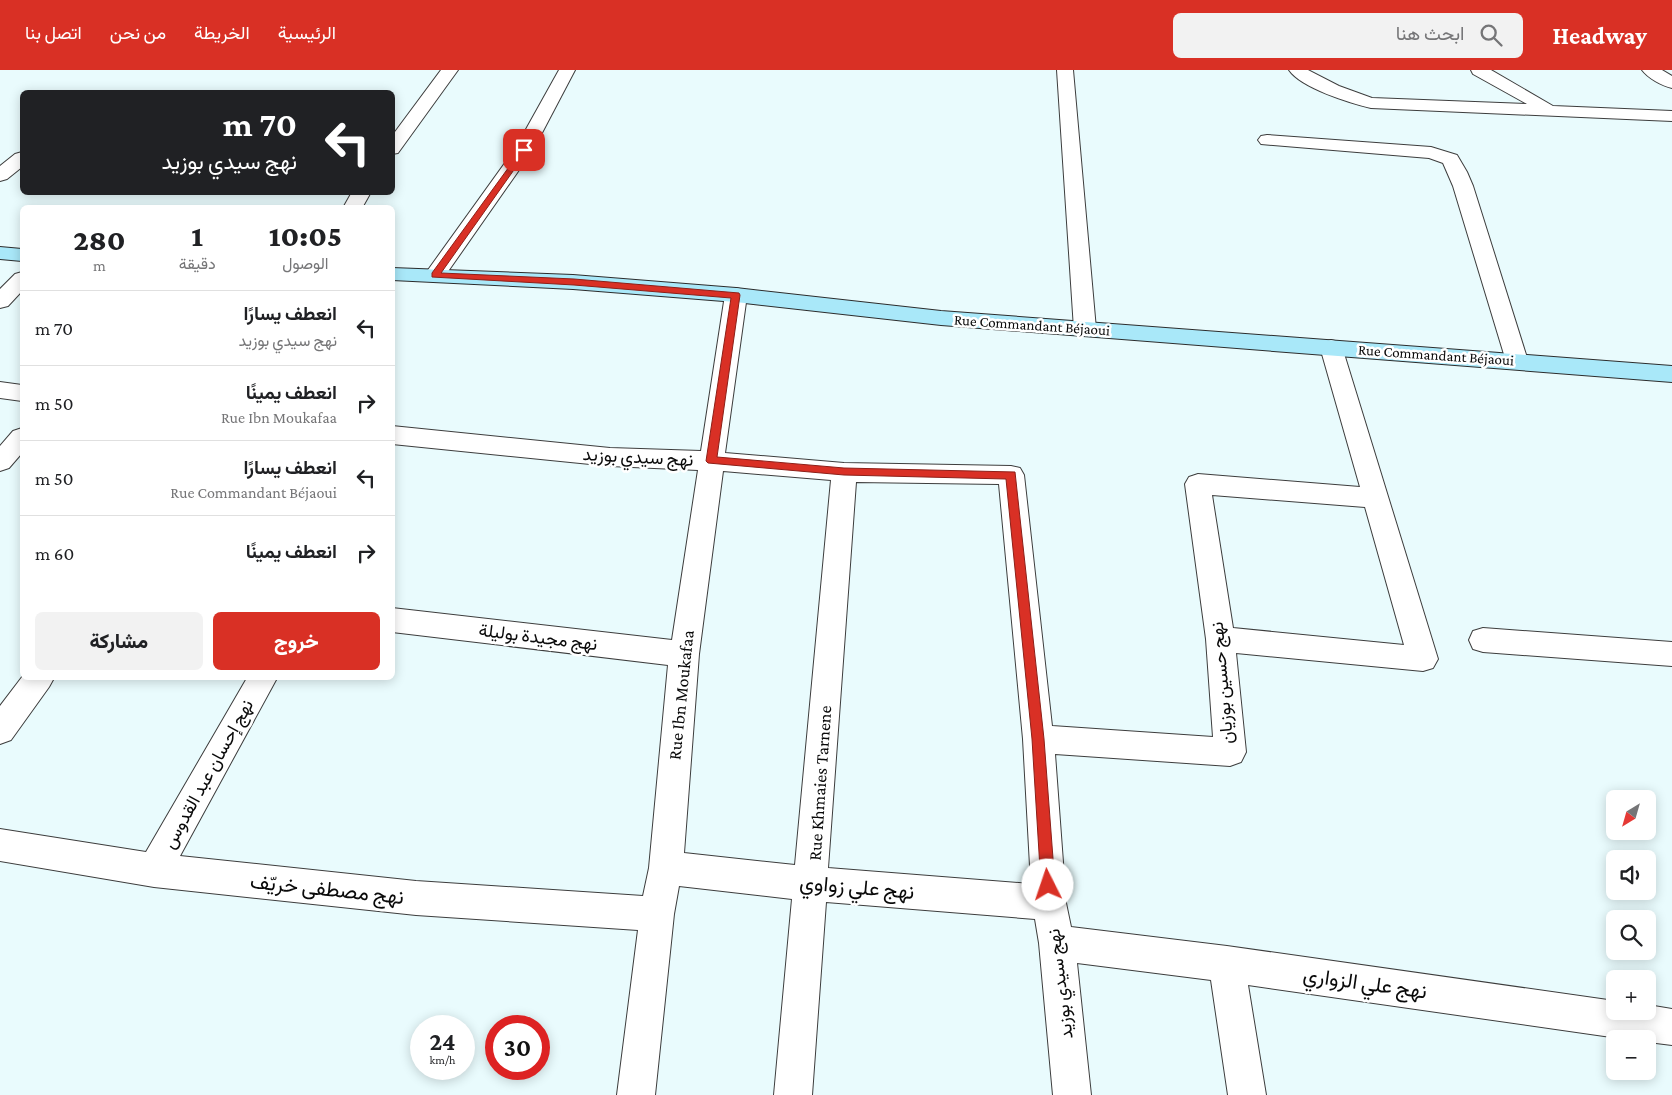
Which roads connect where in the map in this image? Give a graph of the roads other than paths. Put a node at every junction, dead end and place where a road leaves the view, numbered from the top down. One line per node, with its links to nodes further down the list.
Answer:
1 (450, 70): 11 (street)
2 (567, 70): 17 (street)
3 (1065, 70): 21 (street)
4 (1297, 70): 8 (street)
5 (1479, 70): 8 (street)
6 (1650, 70): 7 (street)
7 (1672, 83)
8 (1550, 111): 9 (street)
9 (1672, 116)
10 (1267, 140): 23 (street)
11 (395, 145)
12 (20, 160): 13 (street)
13 (0, 175)
14 (0, 253): 15 (street)
15 (20, 255)
16 (395, 274): 17 (street, Rue Commandant Béjaoui)
17 (435, 275): 19 (street, Rue Commandant Béjaoui)
18 (20, 281): 20 (street)
19 (736, 295): 21 (street, Rue Commandant Béjaoui); 29 (street, Rue Ibn Moukafaa)
20 (0, 300)
21 (1085, 329): 22 (street, Rue Commandant Béjaoui)
22 (1331, 347): 23 (street, Rue Commandant Béjaoui); 32 (street)
23 (1517, 361): 24 (street, Rue Commandant Béjaoui)
24 (1672, 374)
25 (0, 390): 26 (street)
26 (20, 393)
27 (395, 436): 29 (street, نهج سيدي بوزيد)
28 (20, 439): 30 (street)
29 (712, 461): 31 (street, نهج سيدي بوزيد); 36 (street, Rue Ibn Moukafaa)
30 (0, 462)
31 (844, 472): 41 (street, نهج سيدي بوزيد); 45 (street, Rue Khmaies Tarnene)
32 (1376, 498): 34 (street, نهج حسين بوزيان); 34 (street)
33 (395, 620): 36 (street, نهج مجيدة بوليلة)
34 (1220, 639): 41 (street, نهج حسين بوزيان)
35 (1484, 640): 37 (street)
36 (684, 654): 43 (street, Rue Ibn Moukafaa)
37 (1672, 654)
38 (38, 680): 40 (street)
39 (261, 680): 44 (street, نهج إحسان عبد القدوس)
40 (0, 730)
41 (1038, 739): 46 (street, نهج سيدي بوزيد)
42 (0, 845): 44 (street, نهج مصطفى خريّف)
43 (666, 868): 45 (street, نهج علي زواوي); 47 (street, Rue Ibn Moukafaa)
44 (154, 870): 47 (street, نهج مصطفى خريّف)
45 (812, 884): 46 (street, نهج علي زواوي); 52 (street, Rue Khmaies Tarnene)
46 (1049, 903): 48 (street, نهج سيدي بوزيد)
47 (657, 914): 51 (street, Rue Ibn Moukafaa)
48 (1057, 943): 49 (street, نهج علي الزواري); 53 (street, نهج سيدي بوزيد)
49 (1227, 964): 50 (street, نهج علي الزواري); 54 (street)
50 (1672, 1027)
51 (636, 1095)
52 (794, 1095)
53 (1072, 1095)
54 (1247, 1095)

